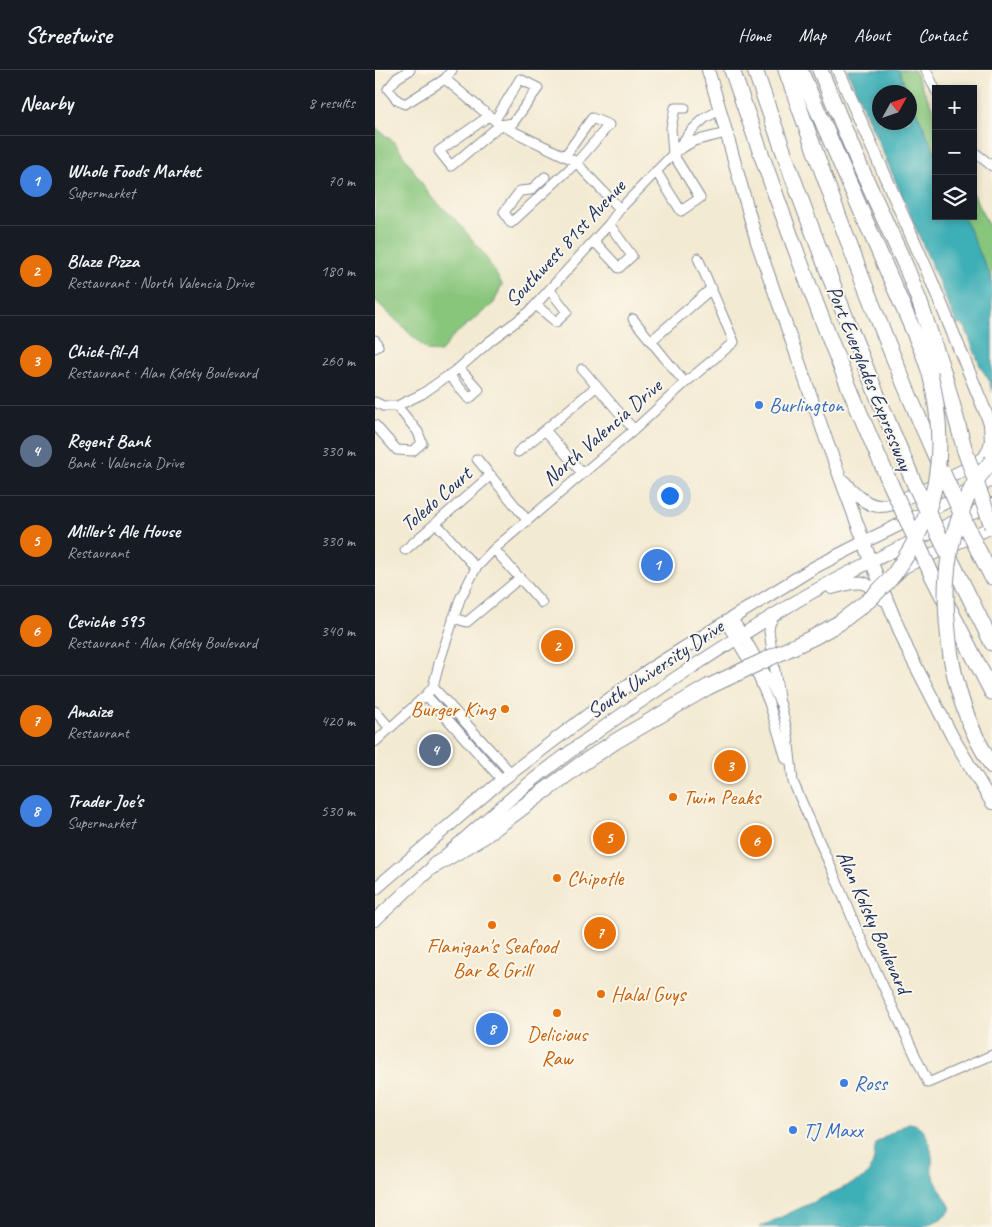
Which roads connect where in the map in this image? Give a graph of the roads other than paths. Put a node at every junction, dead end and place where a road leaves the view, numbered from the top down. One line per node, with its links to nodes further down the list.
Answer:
1 (410, 70): 11 (street)
2 (452, 70): 11 (street)
3 (707, 70): 14 (main road)
4 (731, 70): 73 (highway, Port Everglades Expressway, bridge)
5 (755, 70): 71 (highway, bridge)
6 (786, 70): 62 (highway, Port Everglades Expressway, bridge)
7 (801, 70): 83 (highway, bridge)
8 (820, 70): 56 (highway, bridge)
9 (838, 70): 43 (main road)
10 (926, 70): 12 (street)
11 (445, 80): 15 (street)
12 (933, 85)
13 (685, 108): 17 (street)
14 (720, 110): 16 (main road); 17 (street, Southwest 81st Avenue)
15 (495, 120): 15 (street); 15 (street); 19 (street)
16 (727, 133): 17 (street, Southwest 81st Avenue); 51 (main road)
17 (673, 154): 22 (street, Southwest 81st Avenue); 22 (street)
18 (977, 154): 21 (street)
19 (565, 156): 20 (street); 20 (street)
20 (577, 162): 23 (street); 24 (street)
21 (992, 166)
22 (656, 171): 24 (street, Southwest 81st Avenue)
23 (545, 177)
24 (620, 209): 25 (street, Southwest 81st Avenue)
25 (609, 224): 26 (street, Southwest 81st Avenue); 26 (street)
26 (594, 241): 29 (street, Southwest 81st Avenue)
27 (698, 258): 28 (street)
28 (712, 288): 33 (street); 38 (street, North Valencia Drive)
29 (550, 290): 30 (street, Southwest 81st Avenue); 30 (street)
30 (536, 305): 35 (street, Southwest 81st Avenue)
31 (633, 319): 33 (street)
32 (375, 340): 34 (street)
33 (651, 341): 38 (street)
34 (375, 348)
35 (459, 368): 37 (street, Southwest 81st Avenue); 37 (street)
36 (583, 369): 39 (street)
37 (449, 375): 41 (street, Southwest 81st Avenue)
38 (685, 383): 45 (street, North Valencia Drive)
39 (596, 386): 44 (street); 45 (street)
40 (375, 402): 41 (street)
41 (397, 406): 42 (street)
42 (375, 425)
43 (991, 426): 51 (main road)
44 (545, 430): 46 (street); 49 (street)
45 (634, 430): 49 (street, North Valencia Drive)
46 (518, 452)
47 (477, 459): 50 (street, Toledo Court)
48 (992, 461): 79 (highway, bridge)
49 (582, 474): 54 (street, North Valencia Drive)
50 (491, 475): 54 (street, Toledo Court); 55 (street, Toledo Court)
51 (841, 480): 57 (main road)
52 (992, 480): 57 (main road, South University Drive)
53 (992, 504): 60 (main road, South University Drive)
54 (527, 520): 58 (street, North Valencia Drive)
55 (437, 523): 59 (street, Toledo Court); 61 (street)
56 (992, 526): 66 (main road)
57 (864, 542): 60 (main road); 69 (main road, South University Drive)
58 (494, 549): 61 (street, North Valencia Drive); 63 (street)
59 (405, 550)
60 (871, 561): 64 (main road, South University Drive); 66 (main road)
61 (476, 568): 68 (street, North Valencia Drive)
62 (992, 576)
63 (520, 578): 65 (street); 68 (street)
64 (809, 594): 66 (main road); 67 (main road, South University Drive)
65 (542, 603)
66 (889, 607): 82 (main road)
67 (776, 614): 70 (main road, South University Drive); 75 (street)
68 (453, 618): 72 (street, North Valencia Drive)
69 (729, 620): 70 (street, Alan Kolsky Boulevard); 81 (main road, South University Drive)
70 (739, 637): 75 (street, Alan Kolsky Boulevard); 80 (street, Alan Kolsky Boulevard); 83 (main road, South University Drive)
71 (992, 643)
72 (433, 687): 74 (street, North Valencia Drive); 81 (street)
73 (992, 692)
74 (426, 696): 77 (street, North Valencia Drive); 81 (street)
75 (781, 705): 80 (street, Alan Kolsky Boulevard)
76 (375, 711): 77 (street)
77 (391, 728): 78 (street, North Valencia Drive)
78 (375, 742)
79 (992, 766)
80 (792, 773): 86 (street, Alan Kolsky Boulevard)
81 (506, 777): 84 (main road, South University Drive)
82 (992, 803)
83 (435, 865): 85 (main road, South University Drive)
84 (375, 889)
85 (375, 920)
86 (992, 1055)

